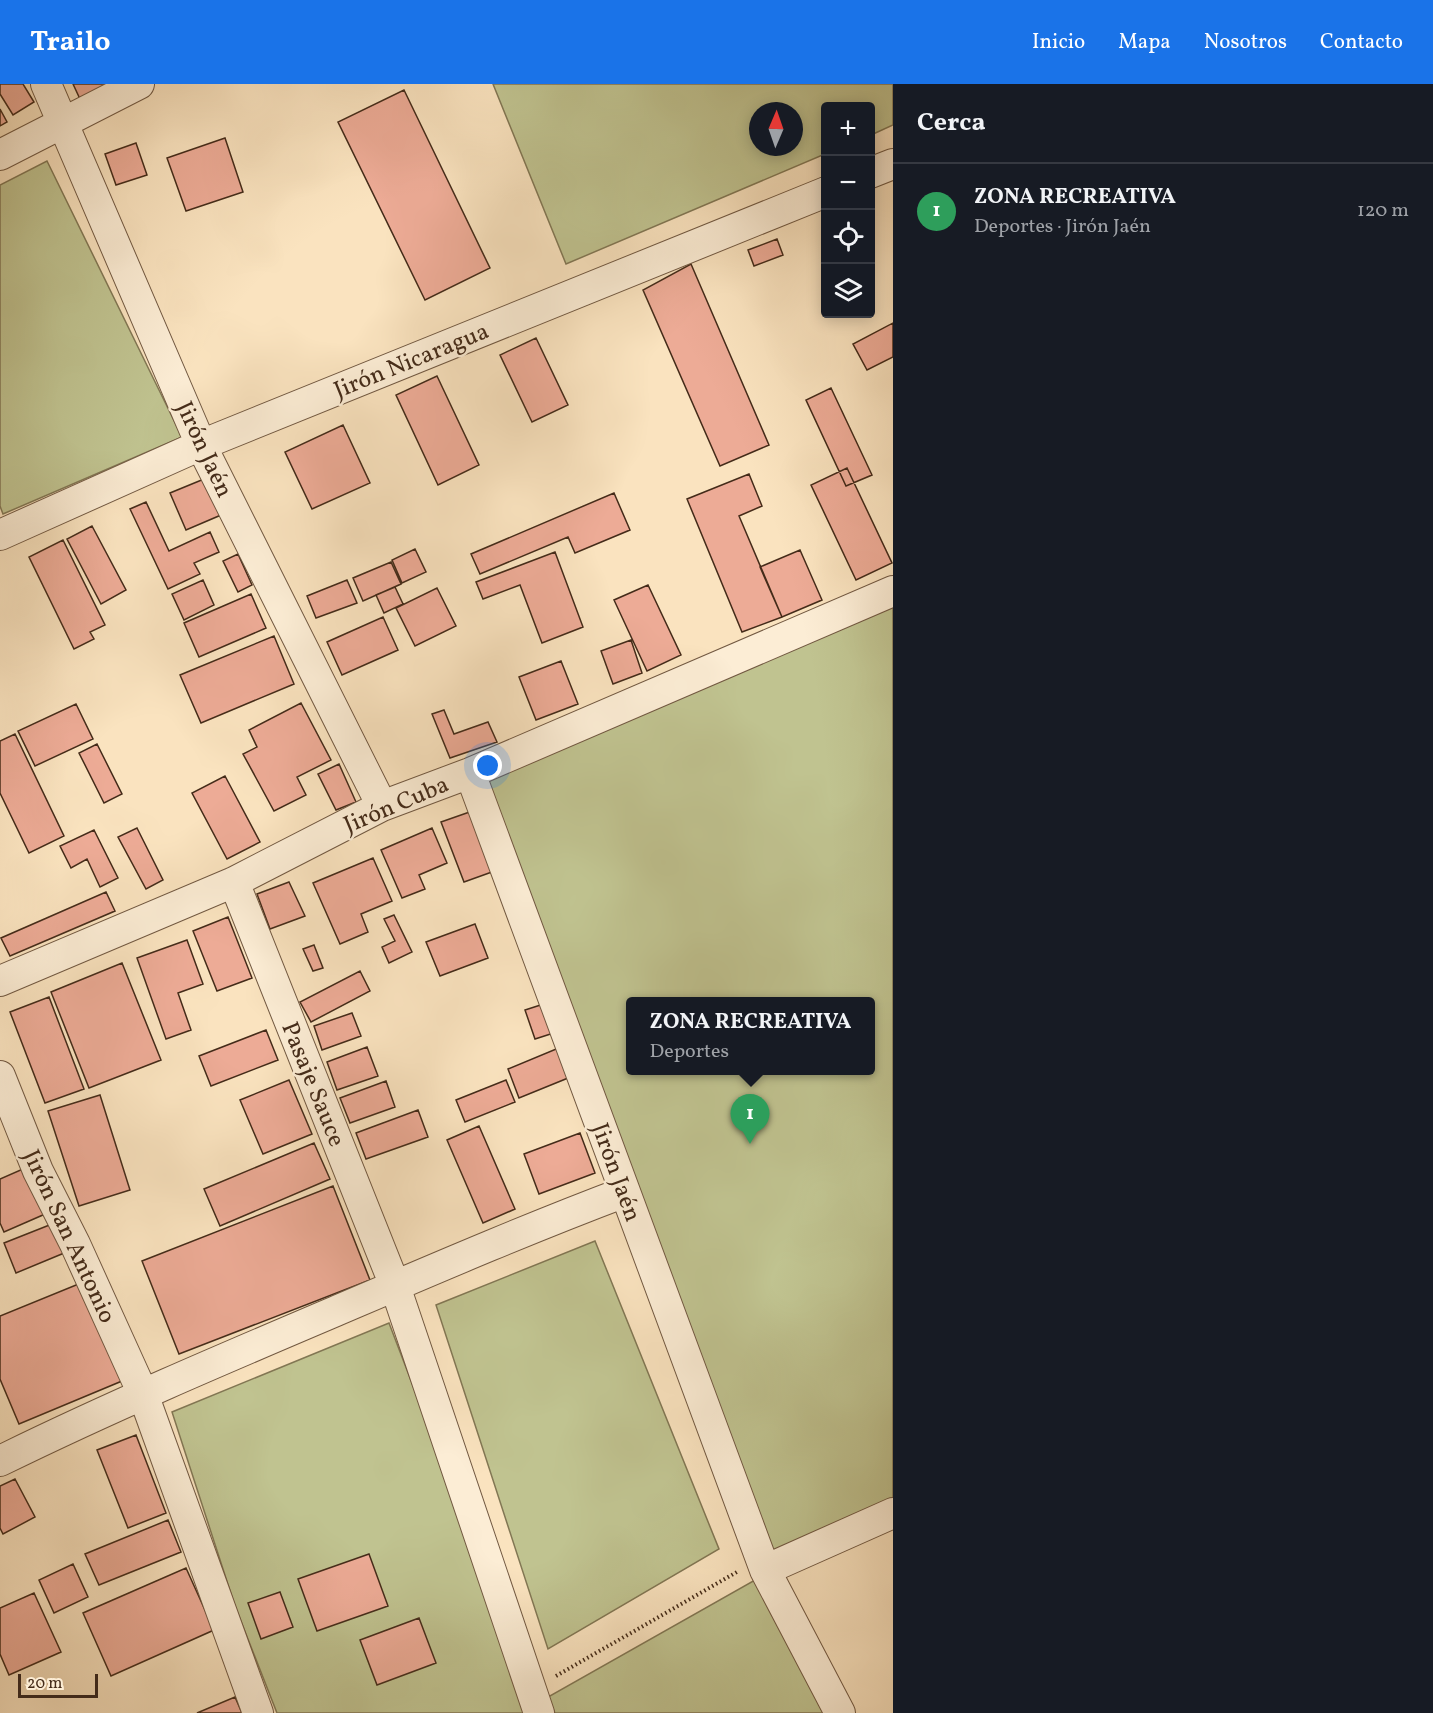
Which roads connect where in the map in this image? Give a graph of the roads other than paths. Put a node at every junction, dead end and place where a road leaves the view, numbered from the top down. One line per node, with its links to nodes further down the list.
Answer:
1 (46, 84): 3 (street, Jirón Jaén)
2 (139, 84): 3 (street)
3 (64, 123): 4 (street); 8 (street, Jirón Jaén)
4 (0, 154)
5 (893, 164): 6 (street)
6 (875, 171)
7 (821, 194): 8 (street, Jirón Nicaragua)
8 (201, 445): 9 (street, Jirón Nicaragua); 12 (street, Jirón Jaén)
9 (0, 535)
10 (893, 591): 11 (street, Jirón Cuba)
11 (470, 773): 12 (street, Jirón Cuba); 16 (street, Jirón Jaén)
12 (382, 806): 13 (street, Jirón Cuba)
13 (234, 882): 14 (street, Jirón Cuba); 17 (street, Pasaje Sauce)
14 (0, 981)
15 (0, 1076): 18 (street, Jirón San Antonio)
16 (625, 1192): 17 (street); 21 (street, Jirón Jaén)
17 (395, 1286): 18 (street); 22 (street, Pasaje Sauce)
18 (143, 1394): 19 (street); 23 (street, Jirón San Antonio)
19 (0, 1461)
20 (893, 1514): 21 (street)
21 (763, 1565): 24 (street, Jirón Jaén)
22 (536, 1701)
23 (258, 1713)
24 (840, 1713)

